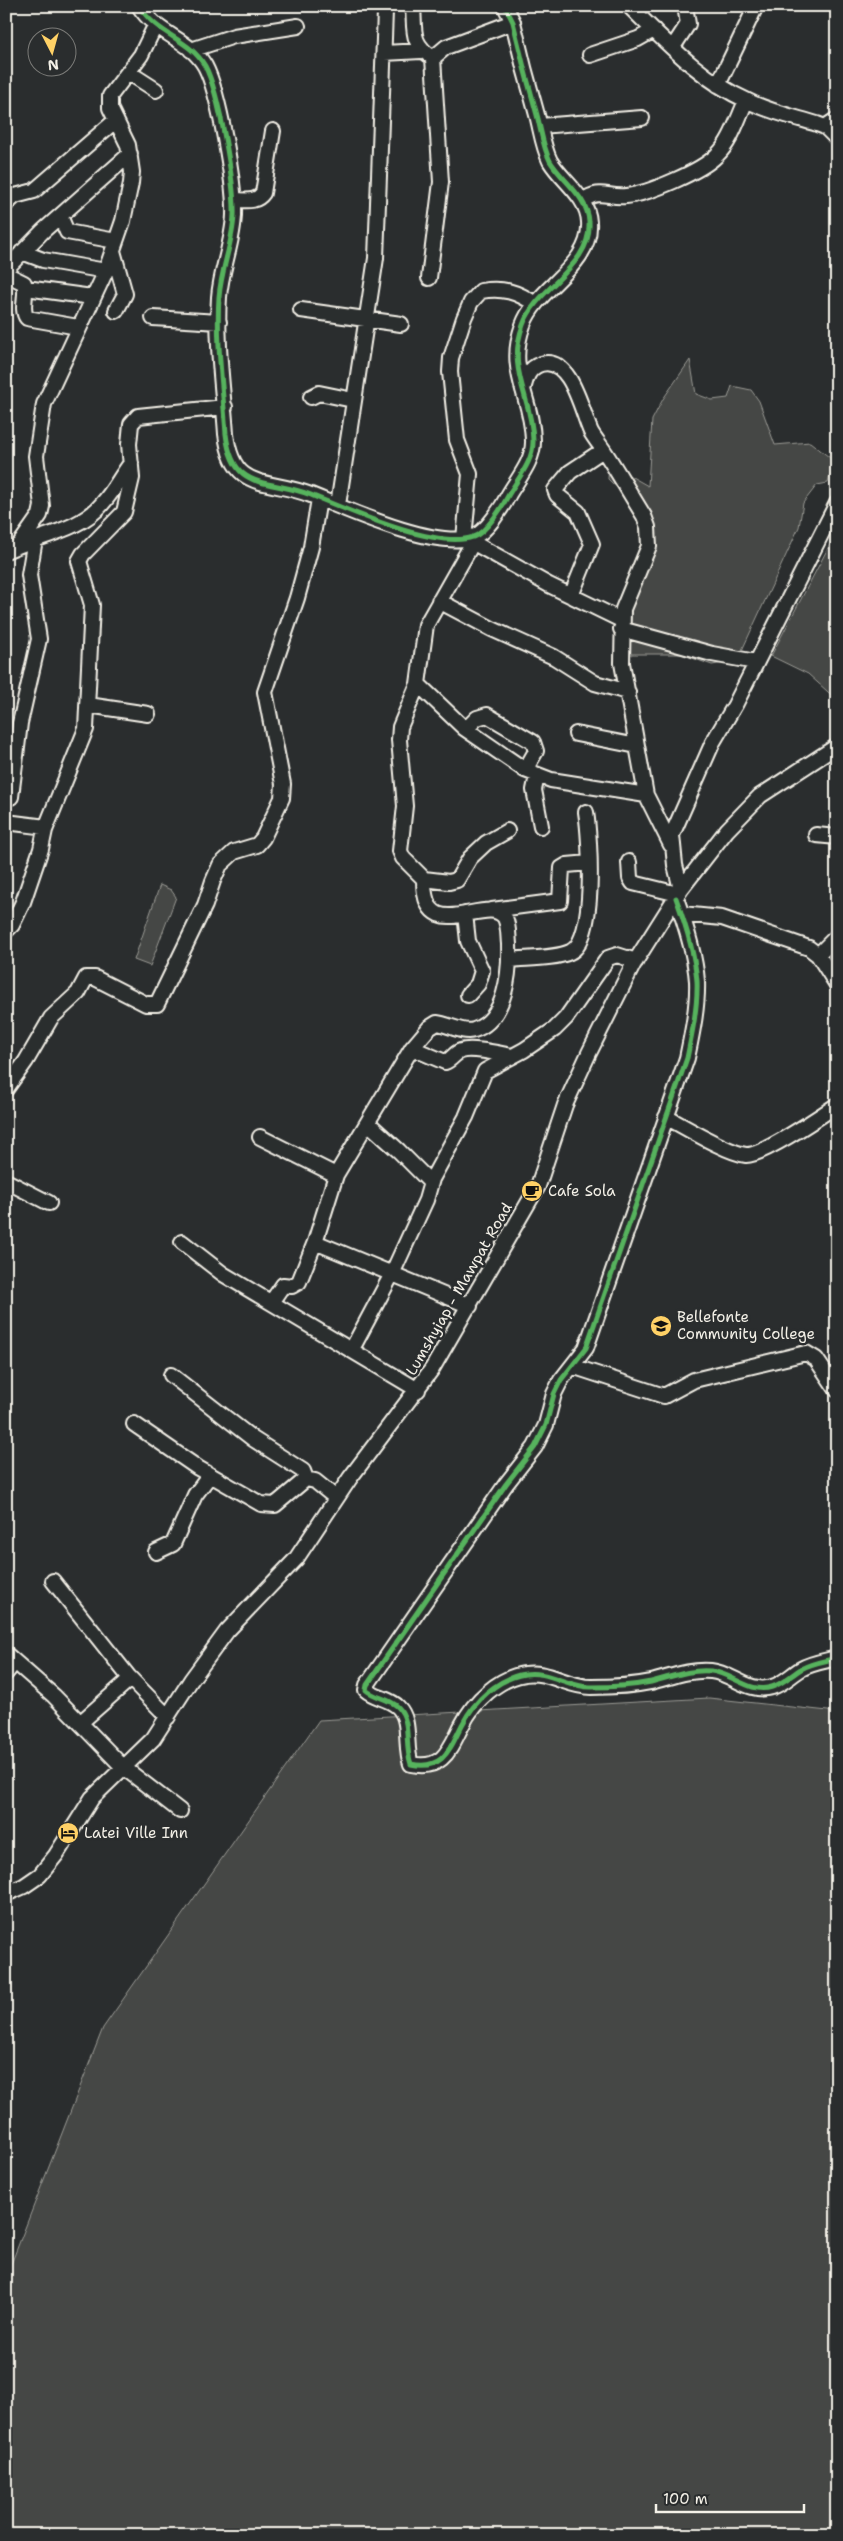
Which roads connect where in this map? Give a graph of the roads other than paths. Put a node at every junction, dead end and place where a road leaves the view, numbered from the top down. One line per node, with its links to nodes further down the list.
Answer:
1 (139, 6): 9 (street)
2 (413, 6): 15 (street)
3 (505, 6): 8 (street)
4 (629, 6): 11 (street)
5 (686, 6): 12 (street)
6 (756, 6): 18 (street)
7 (385, 11): 14 (street)
8 (512, 22): 15 (street); 24 (street)
9 (155, 26): 13 (street); 17 (street)
10 (298, 26): 13 (street)
11 (654, 30): 12 (street); 16 (street)
12 (673, 47): 18 (street)
13 (191, 50): 29 (street)
14 (384, 53): 15 (street); 44 (street)
15 (427, 54): 37 (street)
16 (590, 54)
17 (128, 72): 19 (street); 22 (street)
18 (718, 85): 20 (street)
19 (156, 90)
20 (746, 101): 25 (street); 30 (street)
21 (642, 118): 24 (street)
22 (116, 120): 28 (street); 31 (street)
23 (837, 120): 25 (street)
24 (540, 126): 30 (street)
25 (825, 127): 27 (street)
26 (273, 131): 29 (street)
27 (837, 139)
28 (130, 154): 32 (street); 33 (street)
29 (234, 200): 45 (street)
30 (582, 200): 40 (street)
31 (6, 204)
32 (60, 216): 33 (street); 34 (street)
33 (115, 246): 36 (street); 42 (street)
34 (22, 252): 35 (street); 36 (street)
35 (7, 269): 38 (street)
36 (106, 271): 39 (street)
37 (429, 278)
38 (26, 288): 39 (street); 47 (street)
39 (92, 297): 47 (street)
40 (527, 299): 48 (street); 57 (street)
41 (301, 310): 44 (street)
42 (116, 311)
43 (153, 318): 45 (street)
44 (366, 320): 46 (street); 50 (street)
45 (219, 322): 51 (street)
46 (401, 324)
47 (78, 327): 59 (street)
48 (523, 391): 52 (street); 57 (street)
49 (310, 397): 50 (street)
50 (353, 400): 56 (street)
51 (224, 407): 53 (street); 54 (street)
52 (603, 450): 60 (street); 62 (street)
53 (131, 463): 58 (street); 66 (street)
54 (319, 499): 56 (street); 99 (street)
55 (837, 503): 63 (street)
56 (338, 505): 57 (street)
57 (468, 533): 60 (street); 61 (street)
58 (35, 539): 59 (street); 74 (street)
59 (12, 548)
60 (571, 596): 62 (street)
61 (439, 601): 64 (street); 65 (street)
62 (621, 625): 63 (street); 65 (street)
63 (756, 662): 82 (street)
64 (418, 684): 68 (street); 85 (street)
65 (628, 692): 70 (street)
66 (88, 705): 67 (street); 77 (street)
67 (148, 714)
68 (466, 729): 72 (street); 72 (street)
69 (576, 734): 70 (street)
70 (637, 746): 73 (street)
71 (837, 746): 86 (street, Lumshyiap - Mawpat Road)
72 (531, 773): 73 (street); 78 (street)
73 (646, 795): 82 (street)
74 (11, 797)
75 (586, 812): 84 (street)
76 (6, 822): 77 (street)
77 (46, 826): 90 (street)
78 (541, 826)
79 (507, 831): 85 (street)
80 (816, 835): 81 (street)
81 (837, 837)
82 (671, 845): 86 (street)
83 (629, 862): 86 (street)
84 (589, 863): 87 (street); 93 (street)
85 (424, 879): 88 (street)
86 (678, 894): 89 (street); 94 (street, Lumshyiap - Mawpat Road)
87 (492, 910): 88 (street); 93 (street)
88 (466, 914): 96 (street)
89 (682, 914): 92 (street); 101 (street)
90 (6, 931)
91 (837, 936): 92 (street)
92 (818, 955): 95 (street)
93 (509, 960): 97 (street)
94 (636, 961): 98 (street); 112 (street, Lumshyiap - Mawpat Road)
95 (837, 985)
96 (468, 995)
97 (412, 1048): 98 (street); 102 (street)
98 (513, 1056): 106 (street)
99 (6, 1089)
100 (837, 1105): 101 (street)
101 (666, 1118): 114 (street)
102 (368, 1123): 104 (street); 106 (street)
103 (260, 1137): 104 (street)
104 (336, 1175): 109 (street)
105 (6, 1181): 107 (street)
106 (430, 1183): 110 (street)
107 (50, 1203)
108 (182, 1242): 111 (street)
109 (315, 1242): 110 (street); 111 (street)
110 (392, 1274): 112 (street); 113 (street)
111 (272, 1301): 113 (street)
112 (470, 1306): 116 (street, Lumshyiap - Mawpat Road)
113 (352, 1349): 116 (street)
114 (572, 1366): 117 (street); 125 (street)
115 (171, 1375): 120 (street)
116 (418, 1390): 121 (street, Lumshyiap - Mawpat Road)
117 (837, 1390)
118 (134, 1424): 119 (street)
119 (210, 1475): 120 (street); 122 (street)
120 (306, 1479): 121 (street)
121 (336, 1498): 128 (street, Lumshyiap - Mawpat Road)
122 (156, 1552)
123 (53, 1581): 127 (street)
124 (11, 1658): 126 (street); 129 (street)
125 (837, 1658)
126 (6, 1673)
127 (130, 1679): 128 (street); 129 (street)
128 (168, 1717): 130 (street, Lumshyiap - Mawpat Road)
129 (80, 1723): 130 (street)
130 (123, 1767): 131 (street); 132 (street, Lumshyiap - Mawpat Road)
131 (180, 1811)
132 (6, 1894)

